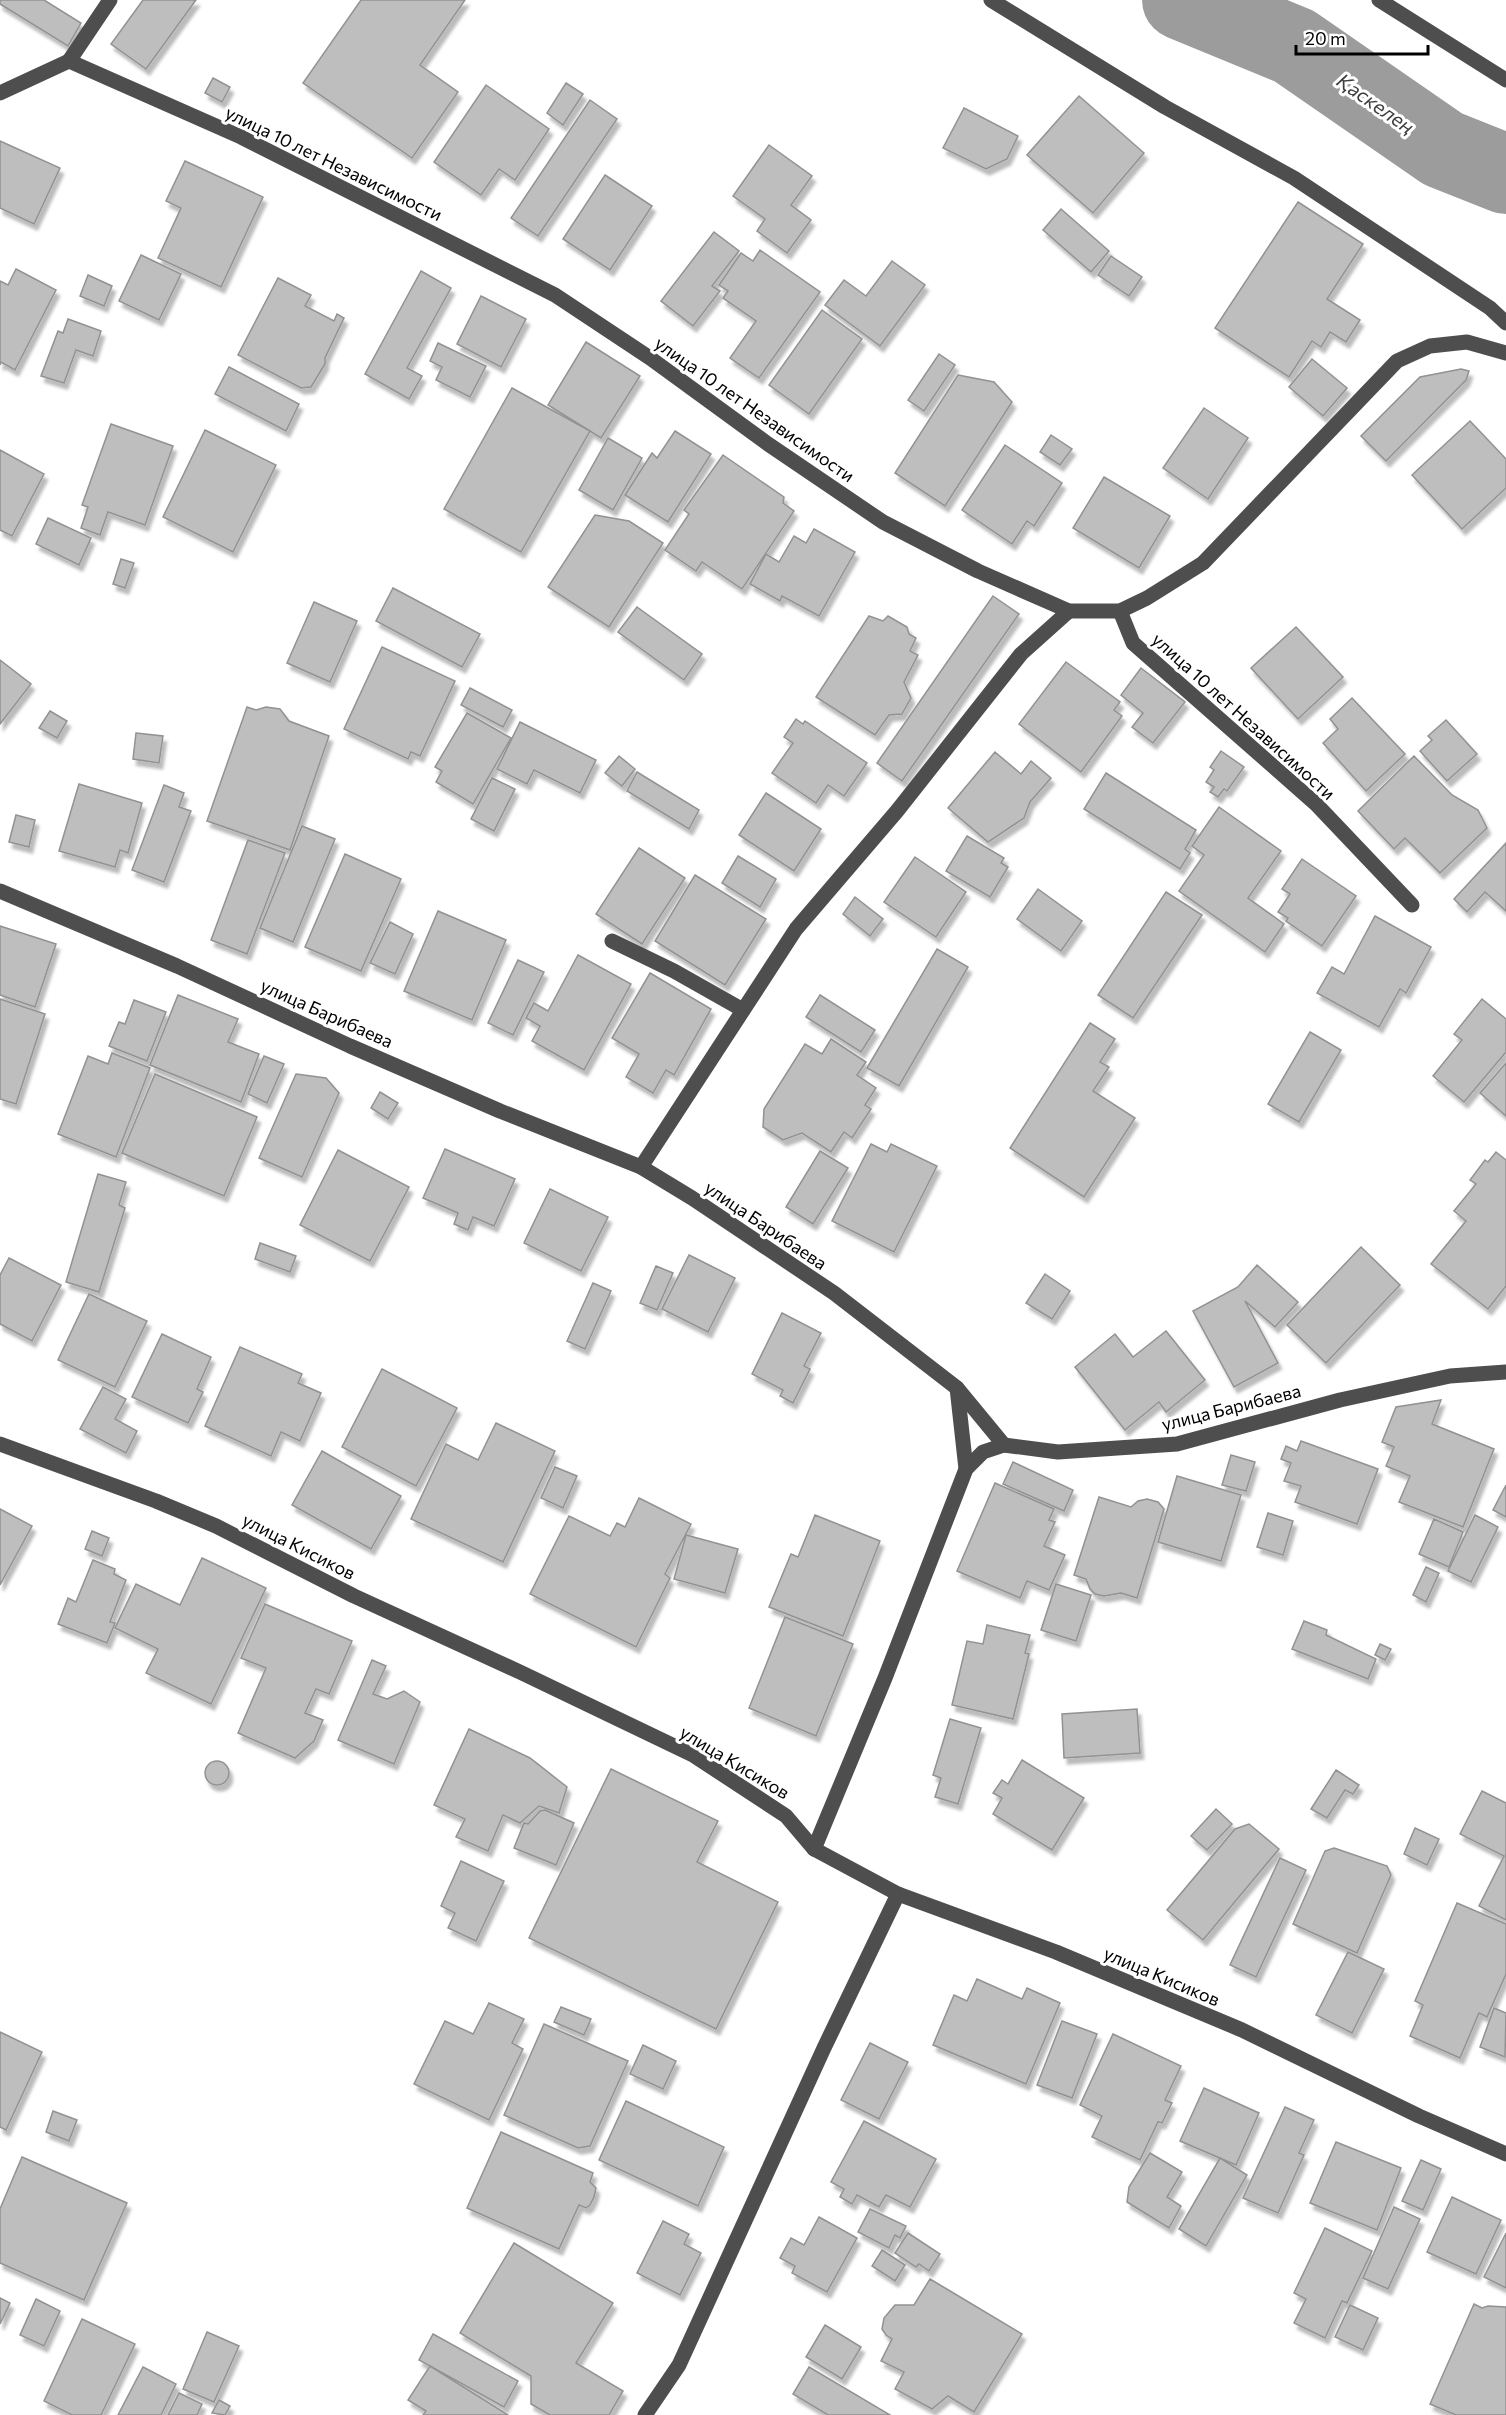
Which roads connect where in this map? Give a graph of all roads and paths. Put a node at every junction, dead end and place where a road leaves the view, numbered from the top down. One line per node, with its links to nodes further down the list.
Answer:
1 (110, 0): 4 (street)
2 (991, 0): 7 (street)
3 (1379, 0): 5 (street)
4 (69, 61): 6 (street); 9 (street, улица 10 лет Независимости)
5 (1505, 76)
6 (0, 93)
7 (1506, 323)
8 (1506, 353): 10 (street)
9 (1070, 611): 10 (street, улица 10 лет Независимости); 14 (street)
10 (1120, 611): 12 (street, улица 10 лет Независимости)
11 (0, 891): 15 (street, улица Барибаева)
12 (1412, 905)
13 (612, 941): 14 (street)
14 (743, 1010): 15 (street)
15 (641, 1167): 17 (street, улица Барибаева)
16 (1506, 1372): 19 (street, улица Барибаева)
17 (957, 1388): 19 (street, улица Барибаева); 20 (street)
18 (0, 1444): 21 (street, улица Кисиков)
19 (1004, 1445): 20 (street)
20 (966, 1469): 21 (street)
21 (814, 1850): 22 (street, улица Кисиков)
22 (898, 1894): 23 (street, улица Кисиков); 24 (street)
23 (1506, 2154)
24 (645, 2415)

